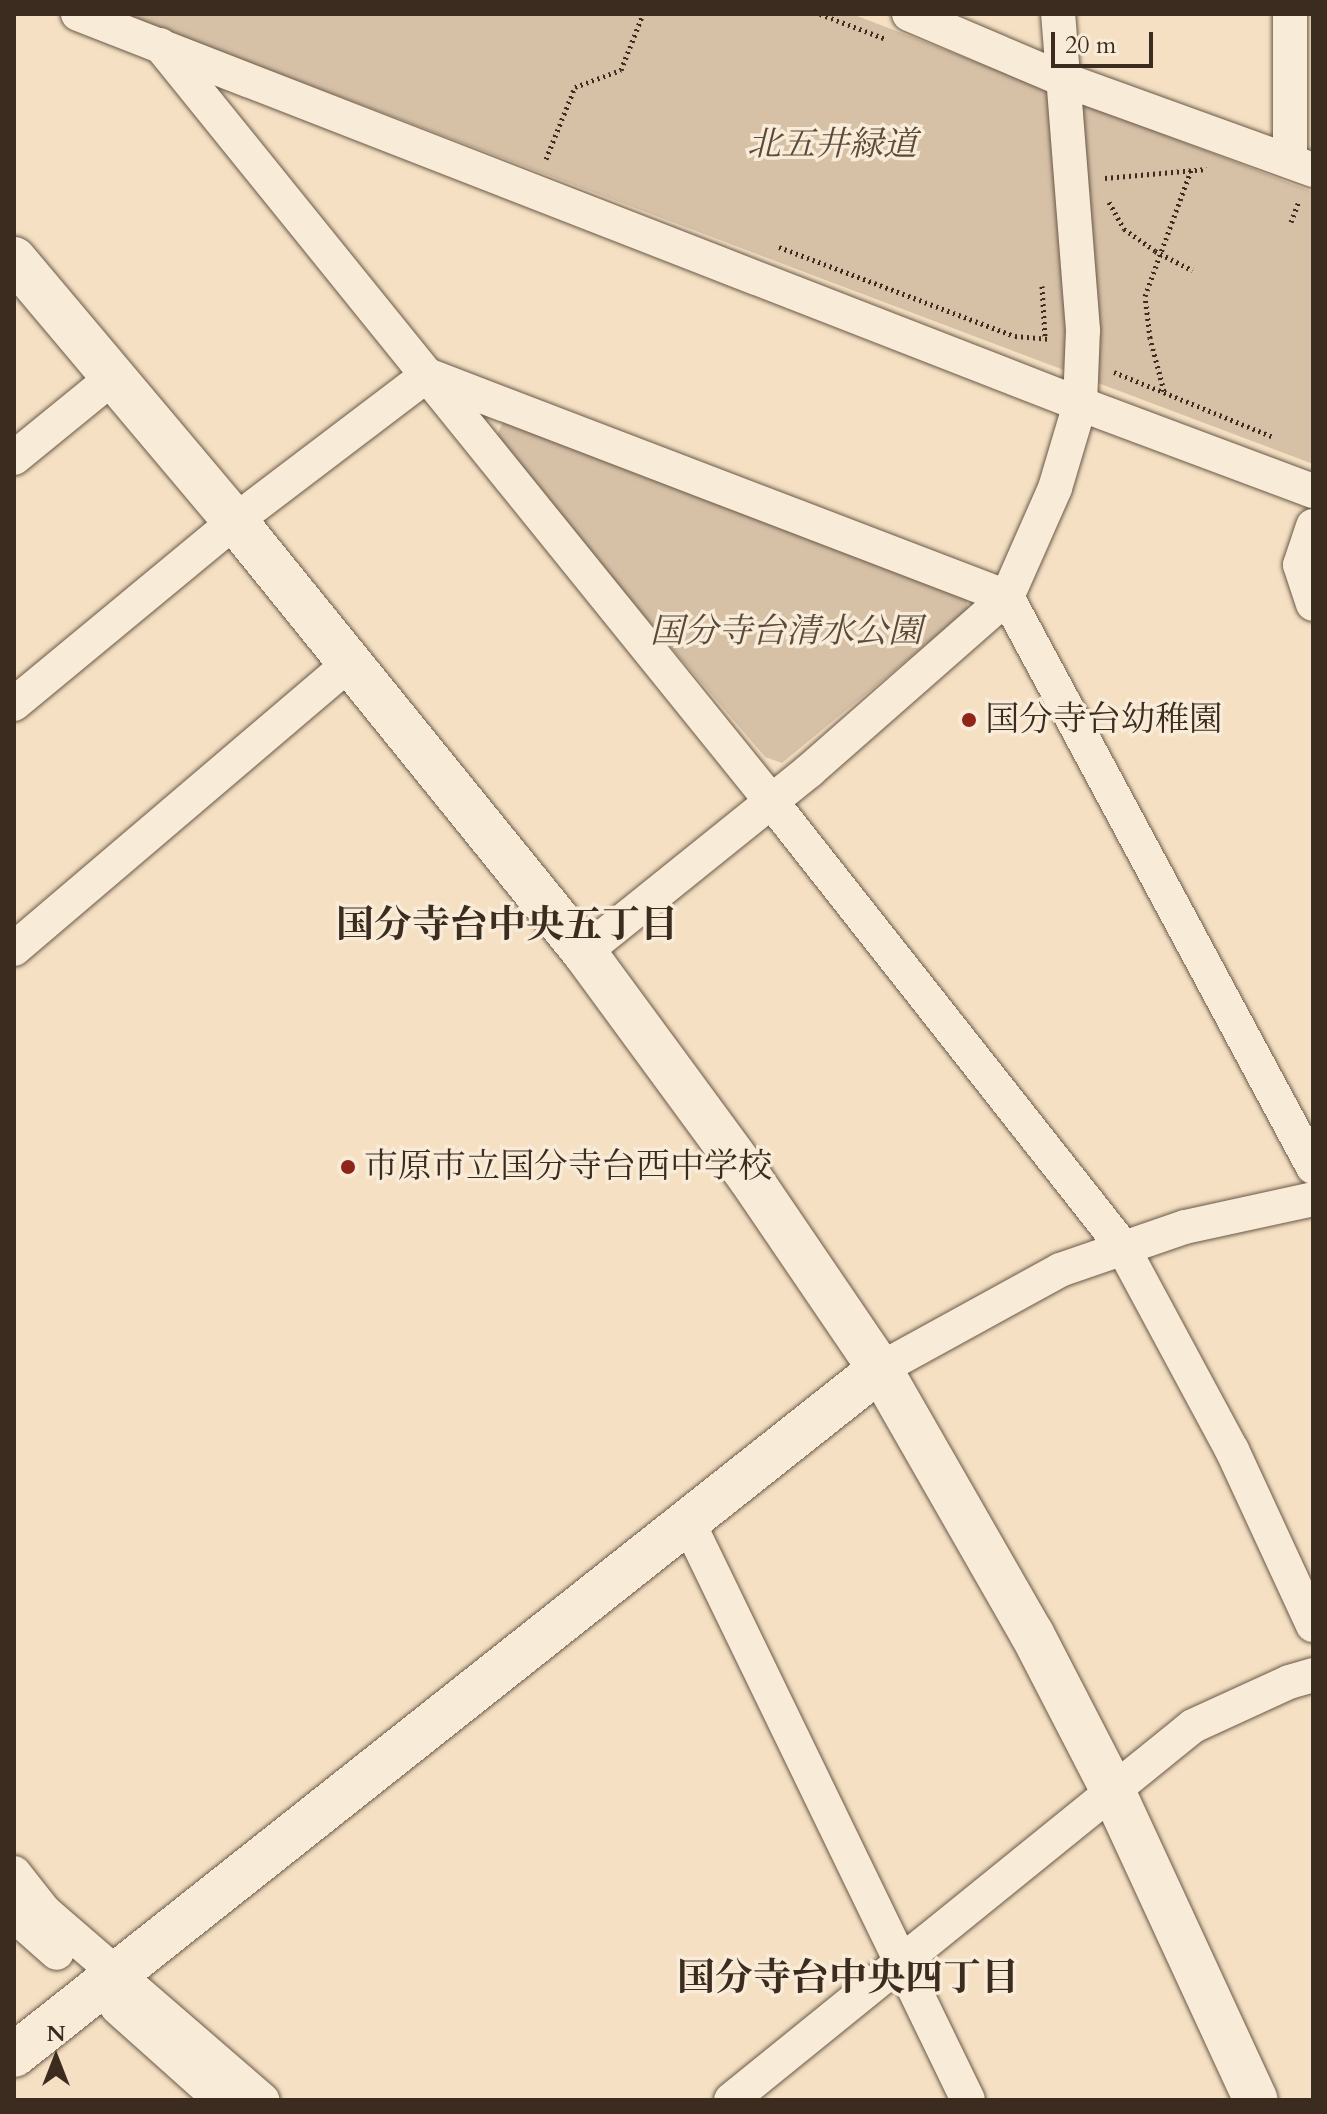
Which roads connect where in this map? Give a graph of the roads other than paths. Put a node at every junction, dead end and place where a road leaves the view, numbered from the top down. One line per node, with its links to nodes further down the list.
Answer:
1 (78, 14): 5 (street)
2 (909, 14): 6 (street)
3 (1058, 14): 6 (street)
4 (1290, 14): 7 (street)
5 (160, 45): 9 (street); 11 (street)
6 (1062, 79): 7 (street); 11 (street)
7 (1301, 175)
8 (14, 259): 10 (street)
9 (427, 375): 14 (street); 16 (street); 20 (street)
10 (112, 378): 12 (street); 14 (street)
11 (1080, 404): 13 (street); 16 (street)
12 (14, 458)
13 (1313, 491)
14 (235, 521): 18 (street); 19 (street)
15 (1313, 526): 17 (street)
16 (1007, 597): 20 (street); 23 (street)
17 (1313, 604)
18 (349, 664): 21 (street); 22 (street)
19 (14, 704)
20 (771, 801): 22 (street); 25 (street)
21 (14, 949)
22 (584, 952): 26 (street)
23 (1313, 1167)
24 (1313, 1199): 25 (street)
25 (1122, 1246): 26 (street); 28 (street)
26 (880, 1369): 27 (street); 30 (street)
27 (688, 1522): 33 (street); 34 (street)
28 (1313, 1625)
29 (1313, 1675): 30 (street)
30 (1113, 1791): 33 (street); 40 (street)
31 (14, 1873): 34 (street)
32 (14, 1915): 34 (street)
33 (902, 1962): 38 (street); 39 (street)
34 (105, 1981): 35 (street); 36 (street); 37 (street)
35 (14, 2055)
36 (221, 2100)
37 (262, 2100)
38 (731, 2100)
39 (968, 2100)
40 (1256, 2100)

